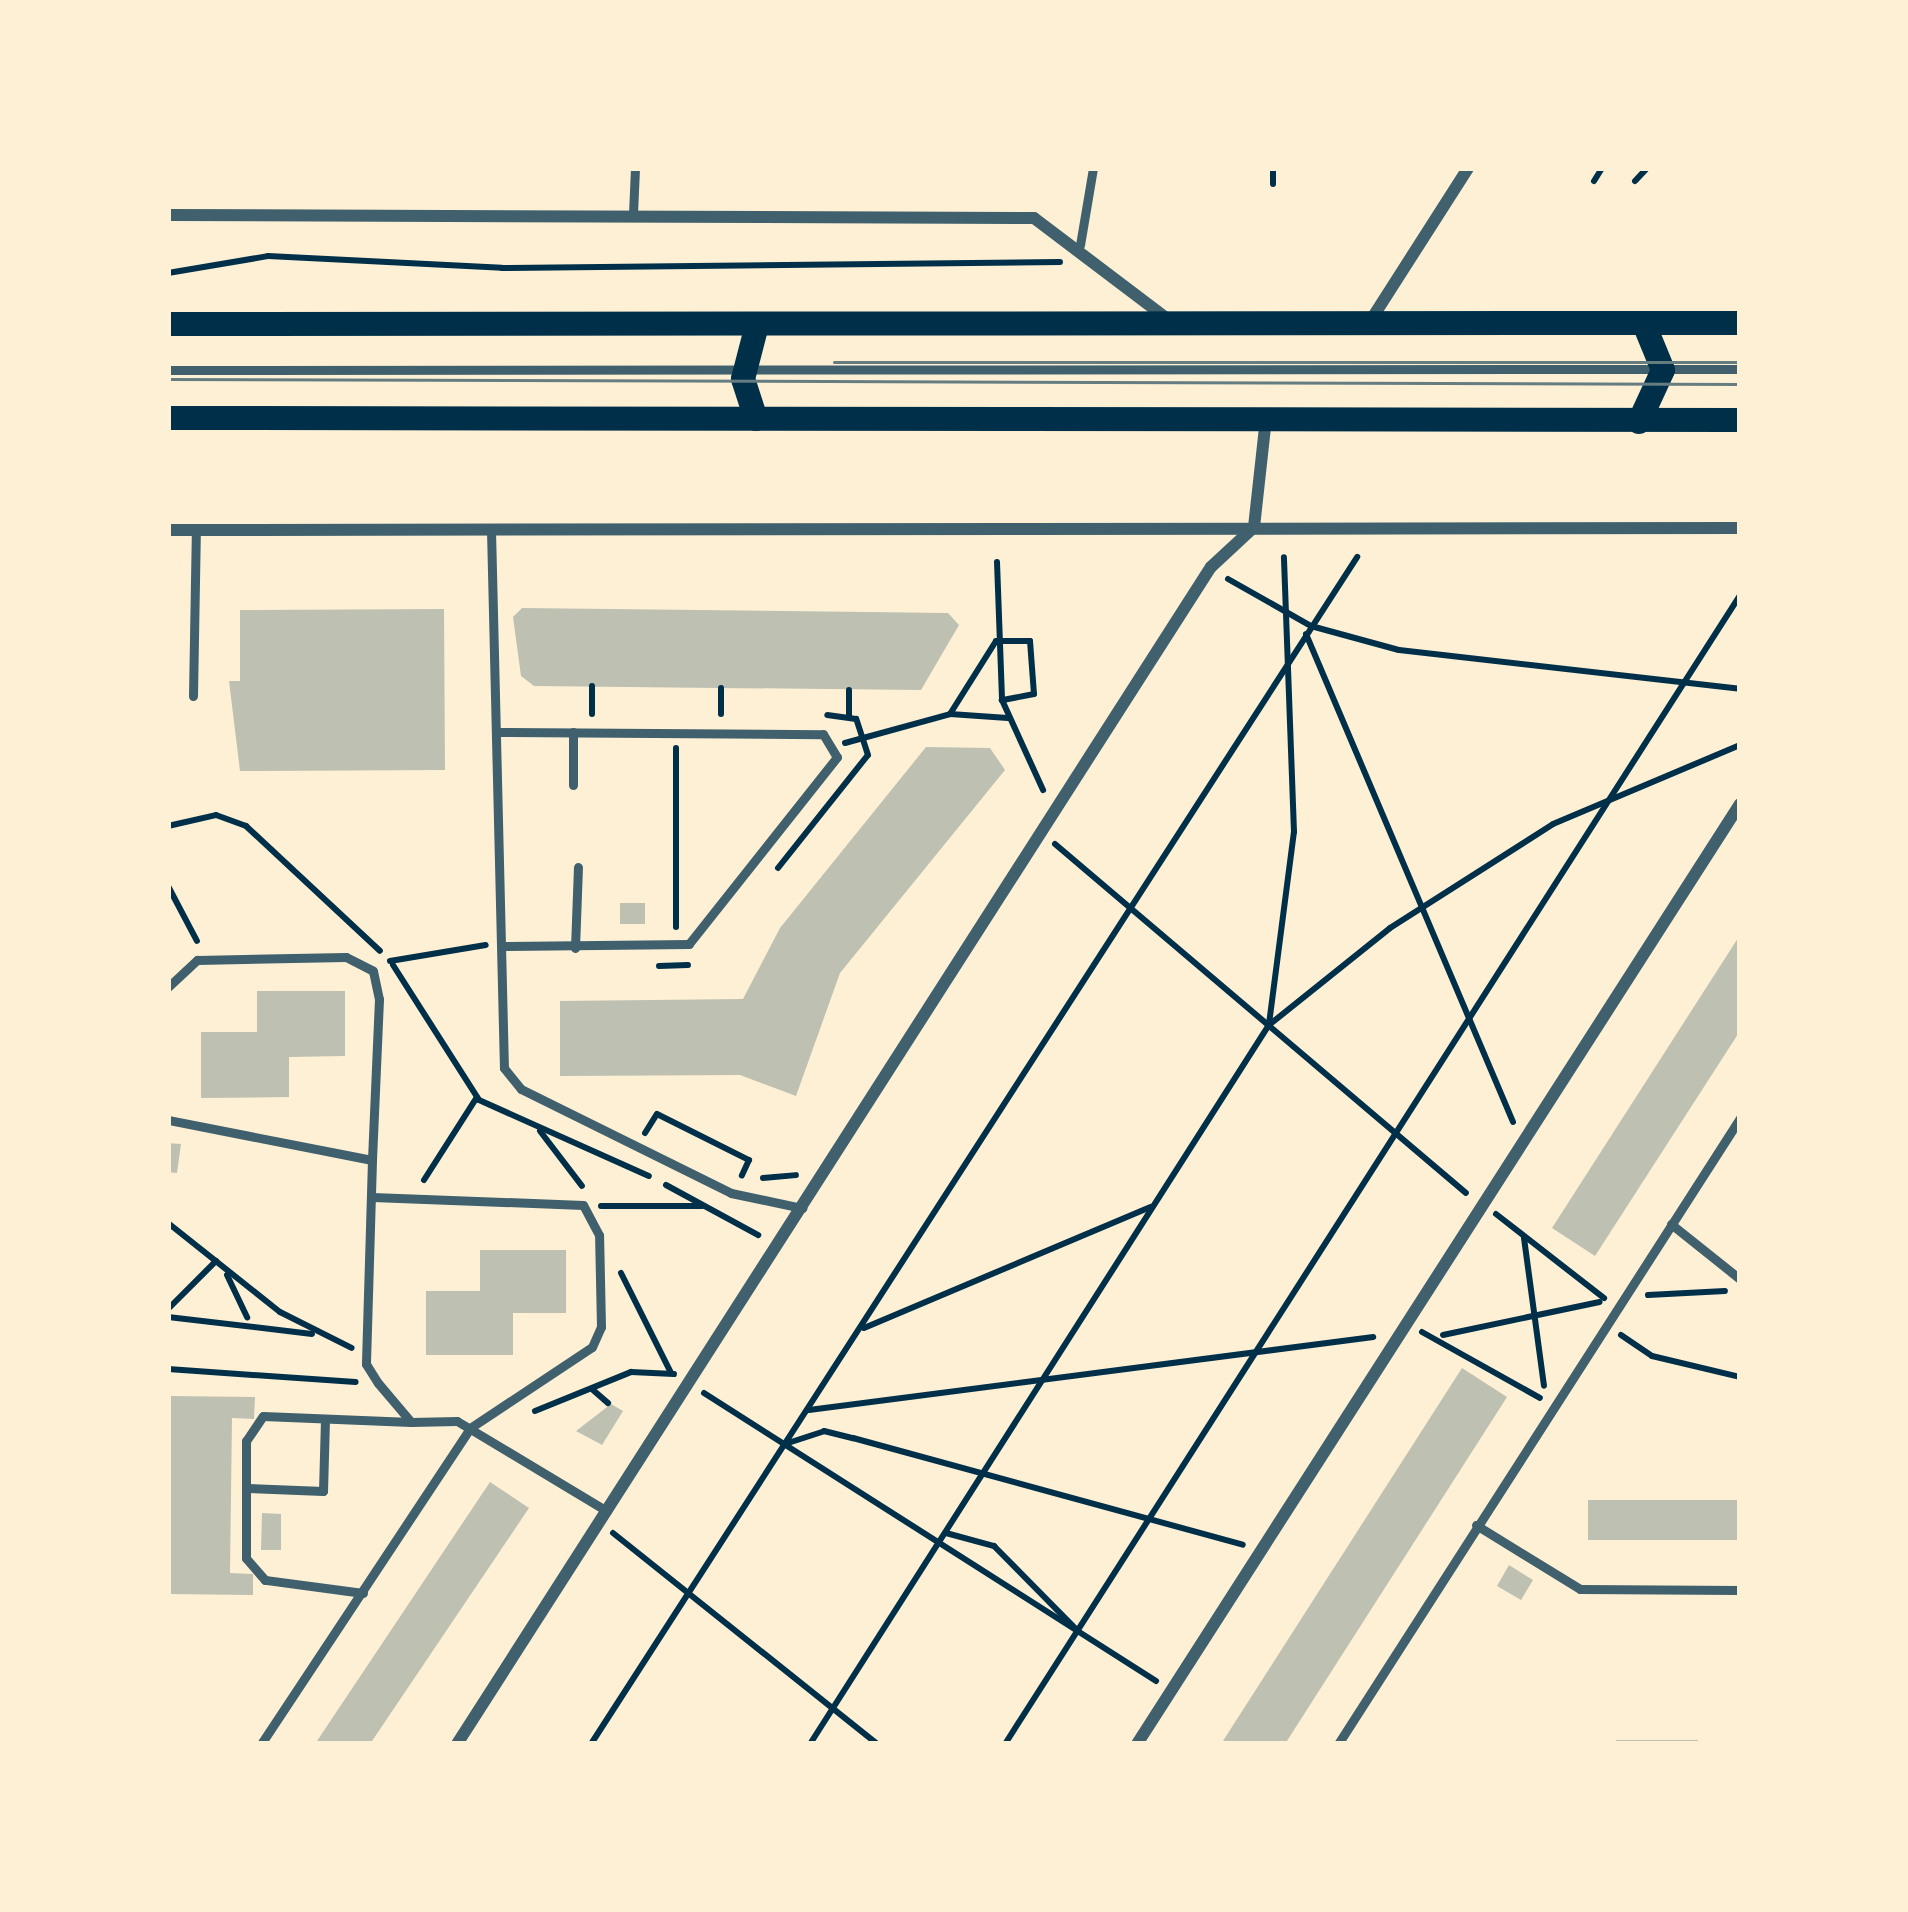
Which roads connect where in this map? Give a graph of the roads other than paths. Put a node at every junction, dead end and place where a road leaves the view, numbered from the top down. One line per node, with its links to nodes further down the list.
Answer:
1 (634, 168): 4 (lane)
2 (1093, 168): 6 (lane)
3 (1468, 168): 7 (street)
4 (633, 214): 5 (street); 6 (street)
5 (168, 215)
6 (1080, 245): 10 (street)
7 (1369, 322): 10 (main road); 11 (main road)
8 (1740, 323): 11 (main road)
9 (168, 324): 12 (main road)
10 (1174, 324): 12 (main road)
11 (1644, 324): 15 (main road)
12 (757, 326): 14 (main road)
13 (168, 370): 14 (lane)
14 (743, 370): 15 (lane); 19 (main road)
15 (1663, 370): 16 (lane); 21 (main road)
16 (1740, 370)
17 (168, 418): 19 (main road)
18 (1267, 418): 19 (main road); 21 (main road); 22 (street)
19 (756, 419)
20 (1740, 420): 21 (main road)
21 (1639, 422)
22 (1254, 527): 23 (street); 26 (street); 40 (street)
23 (1740, 528)
24 (168, 530): 25 (street)
25 (196, 530): 26 (street); 27 (lane)
26 (491, 530): 28 (lane)
27 (194, 696)
28 (500, 732): 29 (lane); 33 (lane)
29 (573, 732): 30 (lane); 34 (lane)
30 (573, 785)
31 (1740, 804): 53 (street)
32 (578, 867): 34 (lane)
33 (497, 946): 34 (lane); 40 (lane)
34 (575, 948)
35 (168, 987): 38 (lane)
36 (1740, 1118): 41 (lane)
37 (168, 1120): 38 (lane)
38 (372, 1160): 39 (lane)
39 (372, 1197): 44 (lane); 45 (lane)
40 (802, 1208): 47 (street)
41 (1671, 1224): 42 (lane); 48 (lane)
42 (1740, 1283)
43 (325, 1421): 44 (lane); 46 (lane); 46 (lane)
44 (411, 1422): 45 (lane)
45 (470, 1428): 47 (lane); 50 (lane)
46 (246, 1487): 50 (lane)
47 (603, 1516): 52 (street)
48 (1476, 1526): 49 (lane); 54 (lane)
49 (1740, 1590)
50 (363, 1593): 51 (lane)
51 (261, 1744)
52 (457, 1744)
53 (1137, 1744)
54 (1338, 1744)

